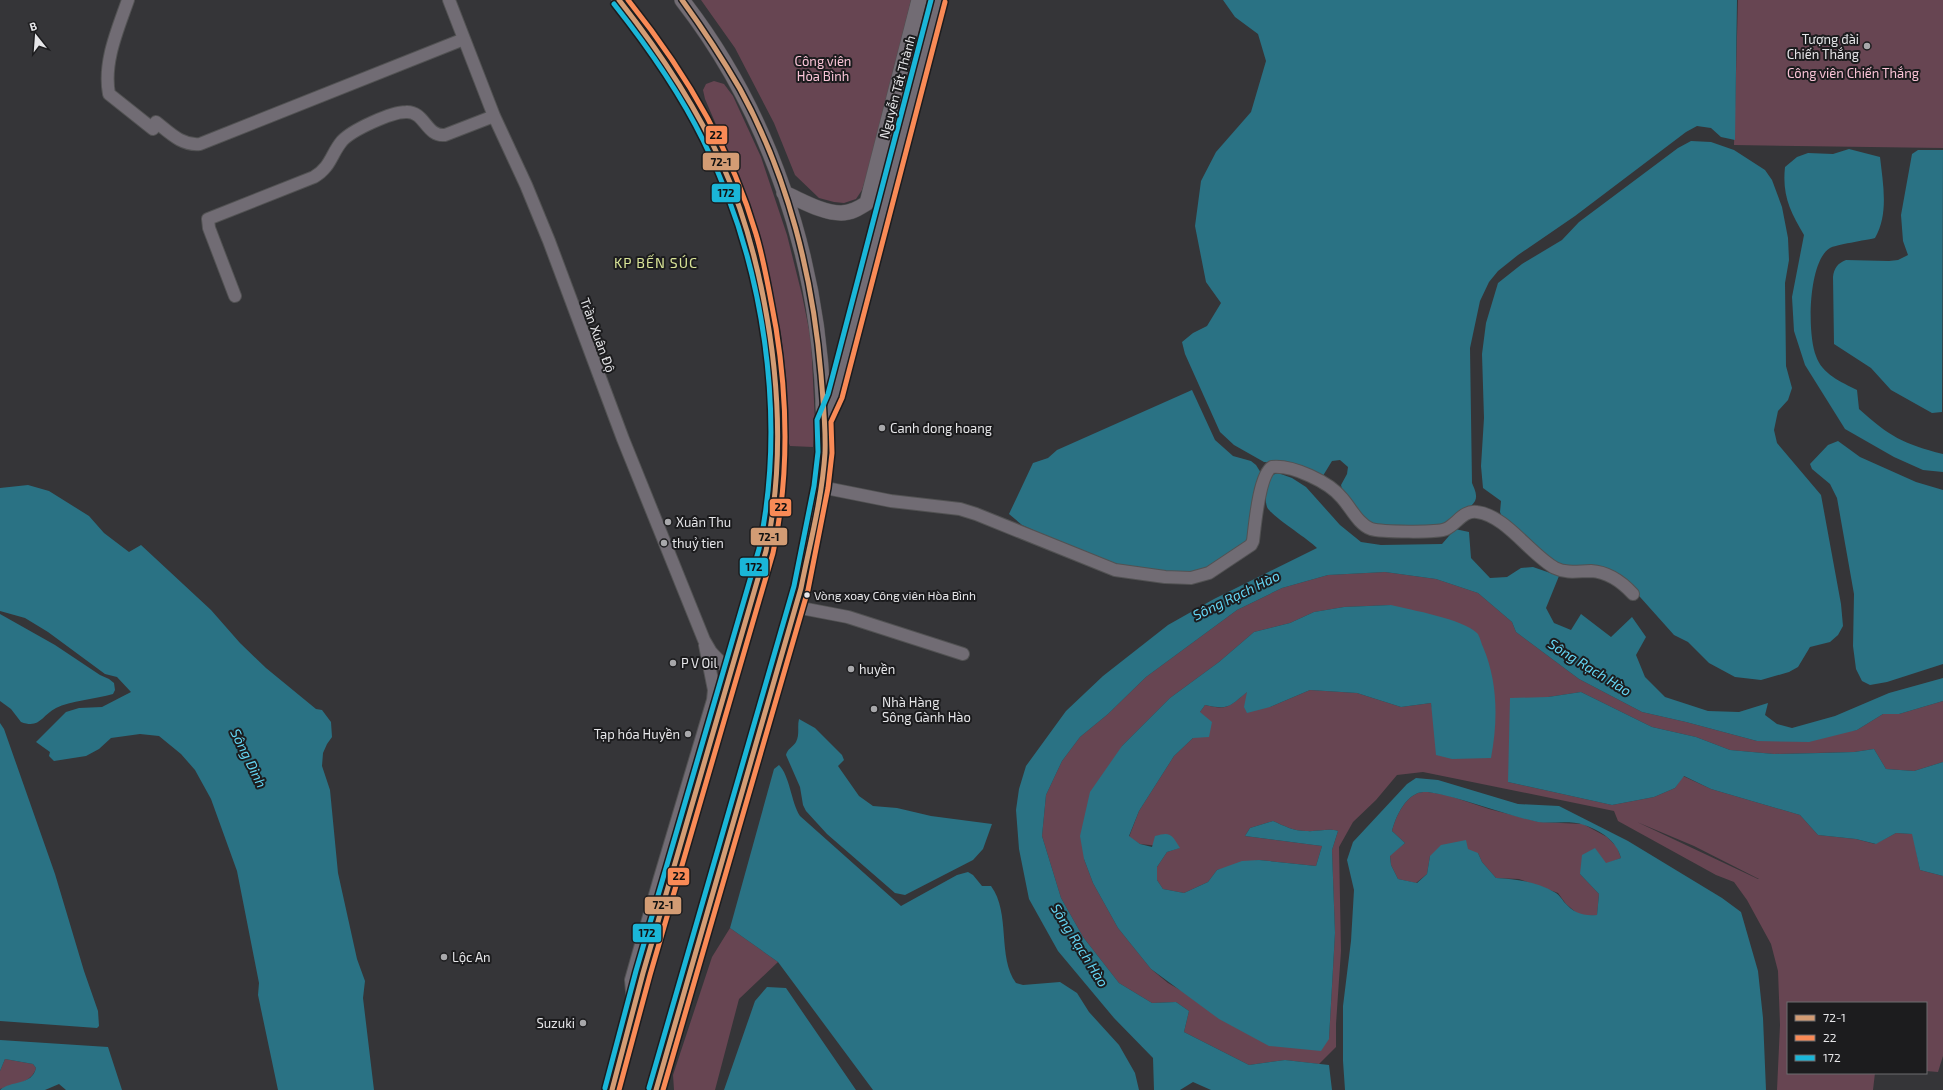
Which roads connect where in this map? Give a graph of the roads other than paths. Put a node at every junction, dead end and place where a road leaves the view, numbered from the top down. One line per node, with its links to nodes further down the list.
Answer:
1 (128, 0): 7 (street)
2 (449, 0): 7 (street, Trần Xuân Độ)
3 (619, 0): 19 (main road)
4 (682, 0): 9 (main road)
5 (919, 0): 10 (main road, Nguyễn Tất Thành)
6 (938, 0): 11 (main road, Nguyễn Tất Thành)
7 (464, 39): 8 (street, Trần Xuân Độ)
8 (494, 116): 12 (street); 17 (street, Trần Xuân Độ)
9 (784, 193): 10 (main road); 13 (main road)
10 (867, 203): 11 (main road)
11 (885, 207): 13 (main road, Nguyễn Tất Thành)
12 (235, 296)
13 (824, 421): 14 (main road)
14 (821, 487): 15 (street); 16 (main road)
15 (1633, 594)
16 (796, 607): 18 (street); 22 (main road)
17 (704, 640): 19 (street, Trần Xuân Độ); 20 (street)
18 (963, 654)
19 (731, 673): 20 (main road)
20 (634, 1009): 21 (main road)
21 (612, 1090)
22 (656, 1090)

